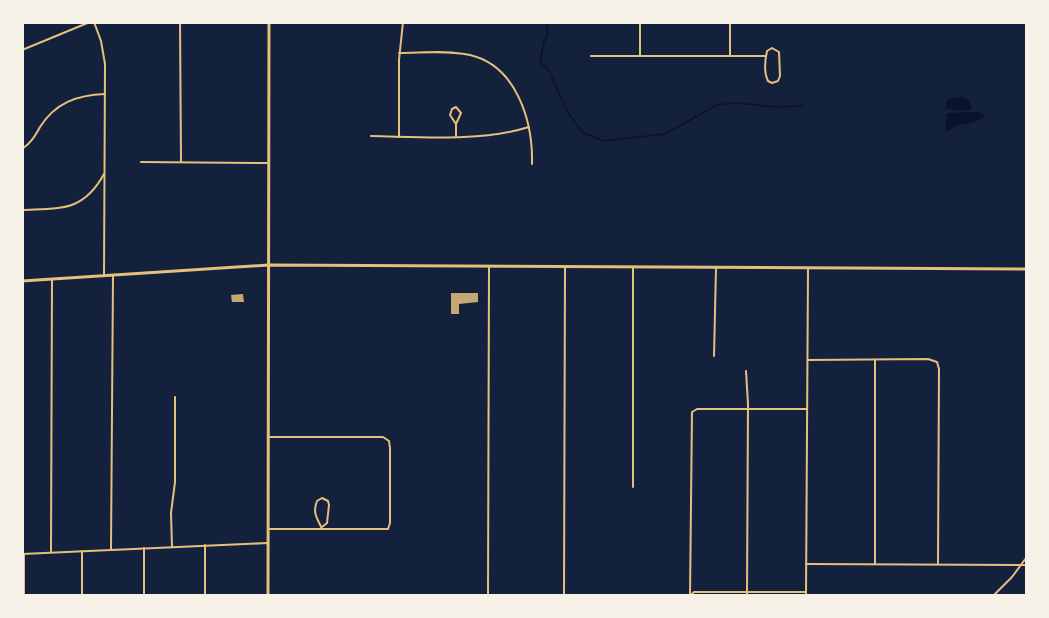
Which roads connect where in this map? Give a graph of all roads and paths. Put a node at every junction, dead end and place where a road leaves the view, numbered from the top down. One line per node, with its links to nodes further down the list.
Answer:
1 (92, 22): 7 (street); 13 (street)
2 (180, 22): 21 (street)
3 (269, 22): 22 (main road)
4 (403, 22): 8 (street)
5 (640, 22): 10 (street)
6 (730, 22): 11 (street)
7 (22, 50)
8 (399, 53): 15 (street); 17 (street)
9 (591, 56): 10 (street)
10 (640, 56): 11 (street)
11 (730, 56): 12 (street)
12 (766, 56): 12 (street)
13 (105, 94): 19 (street); 24 (street)
14 (456, 124): 14 (street); 18 (street)
15 (529, 127): 18 (street); 23 (street)
16 (371, 136): 17 (street)
17 (399, 136): 18 (street)
18 (456, 136)
19 (22, 149)
20 (141, 162): 21 (street)
21 (181, 162): 22 (street)
22 (269, 163): 26 (main road)
23 (532, 164)
24 (104, 174): 25 (street); 34 (street)
25 (22, 210)
26 (269, 266): 27 (main road); 33 (main road); 44 (main road)
27 (489, 267): 28 (main road); 71 (street)
28 (565, 267): 29 (main road); 62 (street)
29 (633, 267): 30 (main road); 45 (street)
30 (716, 268): 31 (main road); 37 (street)
31 (808, 268): 32 (main road); 38 (street)
32 (1026, 269)
33 (113, 275): 34 (main road); 52 (street)
34 (104, 276): 35 (main road)
35 (52, 279): 36 (main road); 54 (street)
36 (22, 281)
37 (714, 356)
38 (808, 360): 39 (street); 43 (street)
39 (875, 360): 58 (street); 59 (street)
40 (746, 371): 42 (street)
41 (175, 398): 50 (street)
42 (748, 409): 43 (street); 63 (street); 65 (street)
43 (807, 409): 57 (street)
44 (269, 436): 46 (street); 47 (main road)
45 (633, 488)
46 (322, 528): 46 (street); 47 (street)
47 (268, 529): 48 (main road)
48 (268, 543): 49 (street); 70 (main road)
49 (205, 545): 50 (street); 69 (street)
50 (172, 547): 51 (street)
51 (144, 548): 52 (street); 68 (street)
52 (111, 549): 53 (street)
53 (82, 551): 54 (street); 67 (street)
54 (51, 552): 55 (street)
55 (23, 554): 66 (street)
56 (1026, 558): 60 (street)
57 (806, 564): 58 (street); 64 (street)
58 (875, 564): 59 (street)
59 (938, 564): 60 (street)
60 (1021, 565): 61 (street); 72 (street)
61 (1026, 565)
62 (564, 594)
63 (747, 594): 64 (street); 65 (street)
64 (806, 594)
65 (690, 595)
66 (24, 596)
67 (82, 596)
68 (144, 596)
69 (204, 596)
70 (268, 596)
71 (488, 596)
72 (993, 596)

